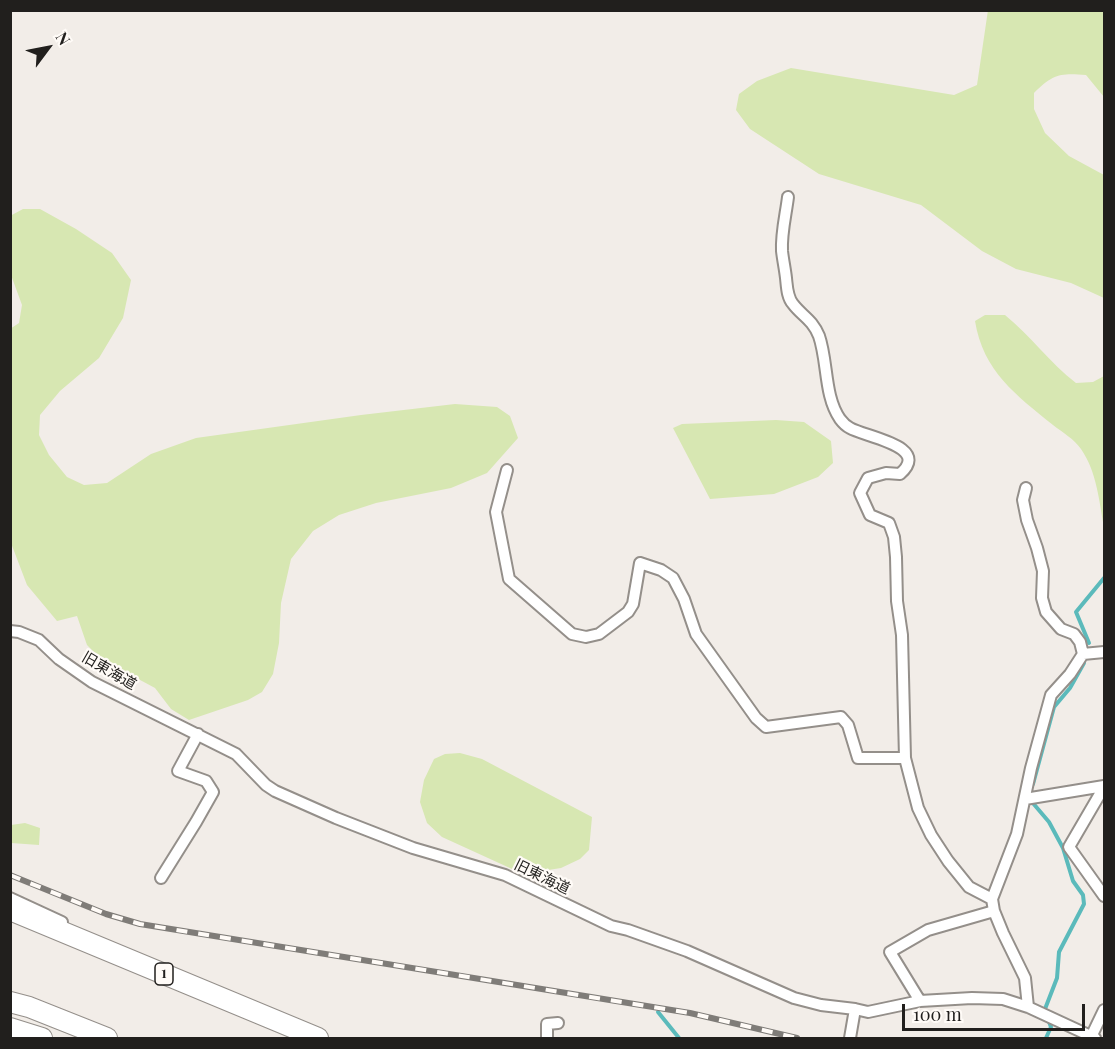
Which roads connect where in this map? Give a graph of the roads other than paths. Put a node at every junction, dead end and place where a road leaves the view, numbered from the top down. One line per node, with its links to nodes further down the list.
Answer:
1 (788, 197): 8 (street)
2 (507, 470): 8 (street)
3 (1026, 488): 6 (street)
4 (10, 631): 7 (street, 旧東海道)
5 (1104, 652): 6 (street)
6 (1083, 654): 10 (street)
7 (198, 734): 11 (street); 21 (street, 旧東海道)
8 (905, 758): 14 (street)
9 (1104, 787): 10 (street); 12 (street)
10 (1025, 799): 14 (street)
11 (161, 878)
12 (1104, 896)
13 (10, 898): 17 (street)
14 (992, 899): 16 (street)
15 (10, 910): 17 (highway, 1)
16 (994, 911): 18 (street); 20 (street)
17 (78, 938): 29 (highway, 1)
18 (920, 1001): 20 (street, 旧東海道); 21 (street, 旧東海道)
19 (10, 1002): 28 (highway)
20 (1028, 1006): 32 (street, 旧東海道)
21 (855, 1009): 31 (street)
22 (1104, 1010): 32 (street)
23 (10, 1014): 27 (highway)
24 (558, 1023): 30 (street)
25 (10, 1028): 26 (highway)
26 (42, 1038)
27 (81, 1038)
28 (107, 1038)
29 (318, 1038)
30 (547, 1038)
31 (849, 1038)
32 (1093, 1038)

